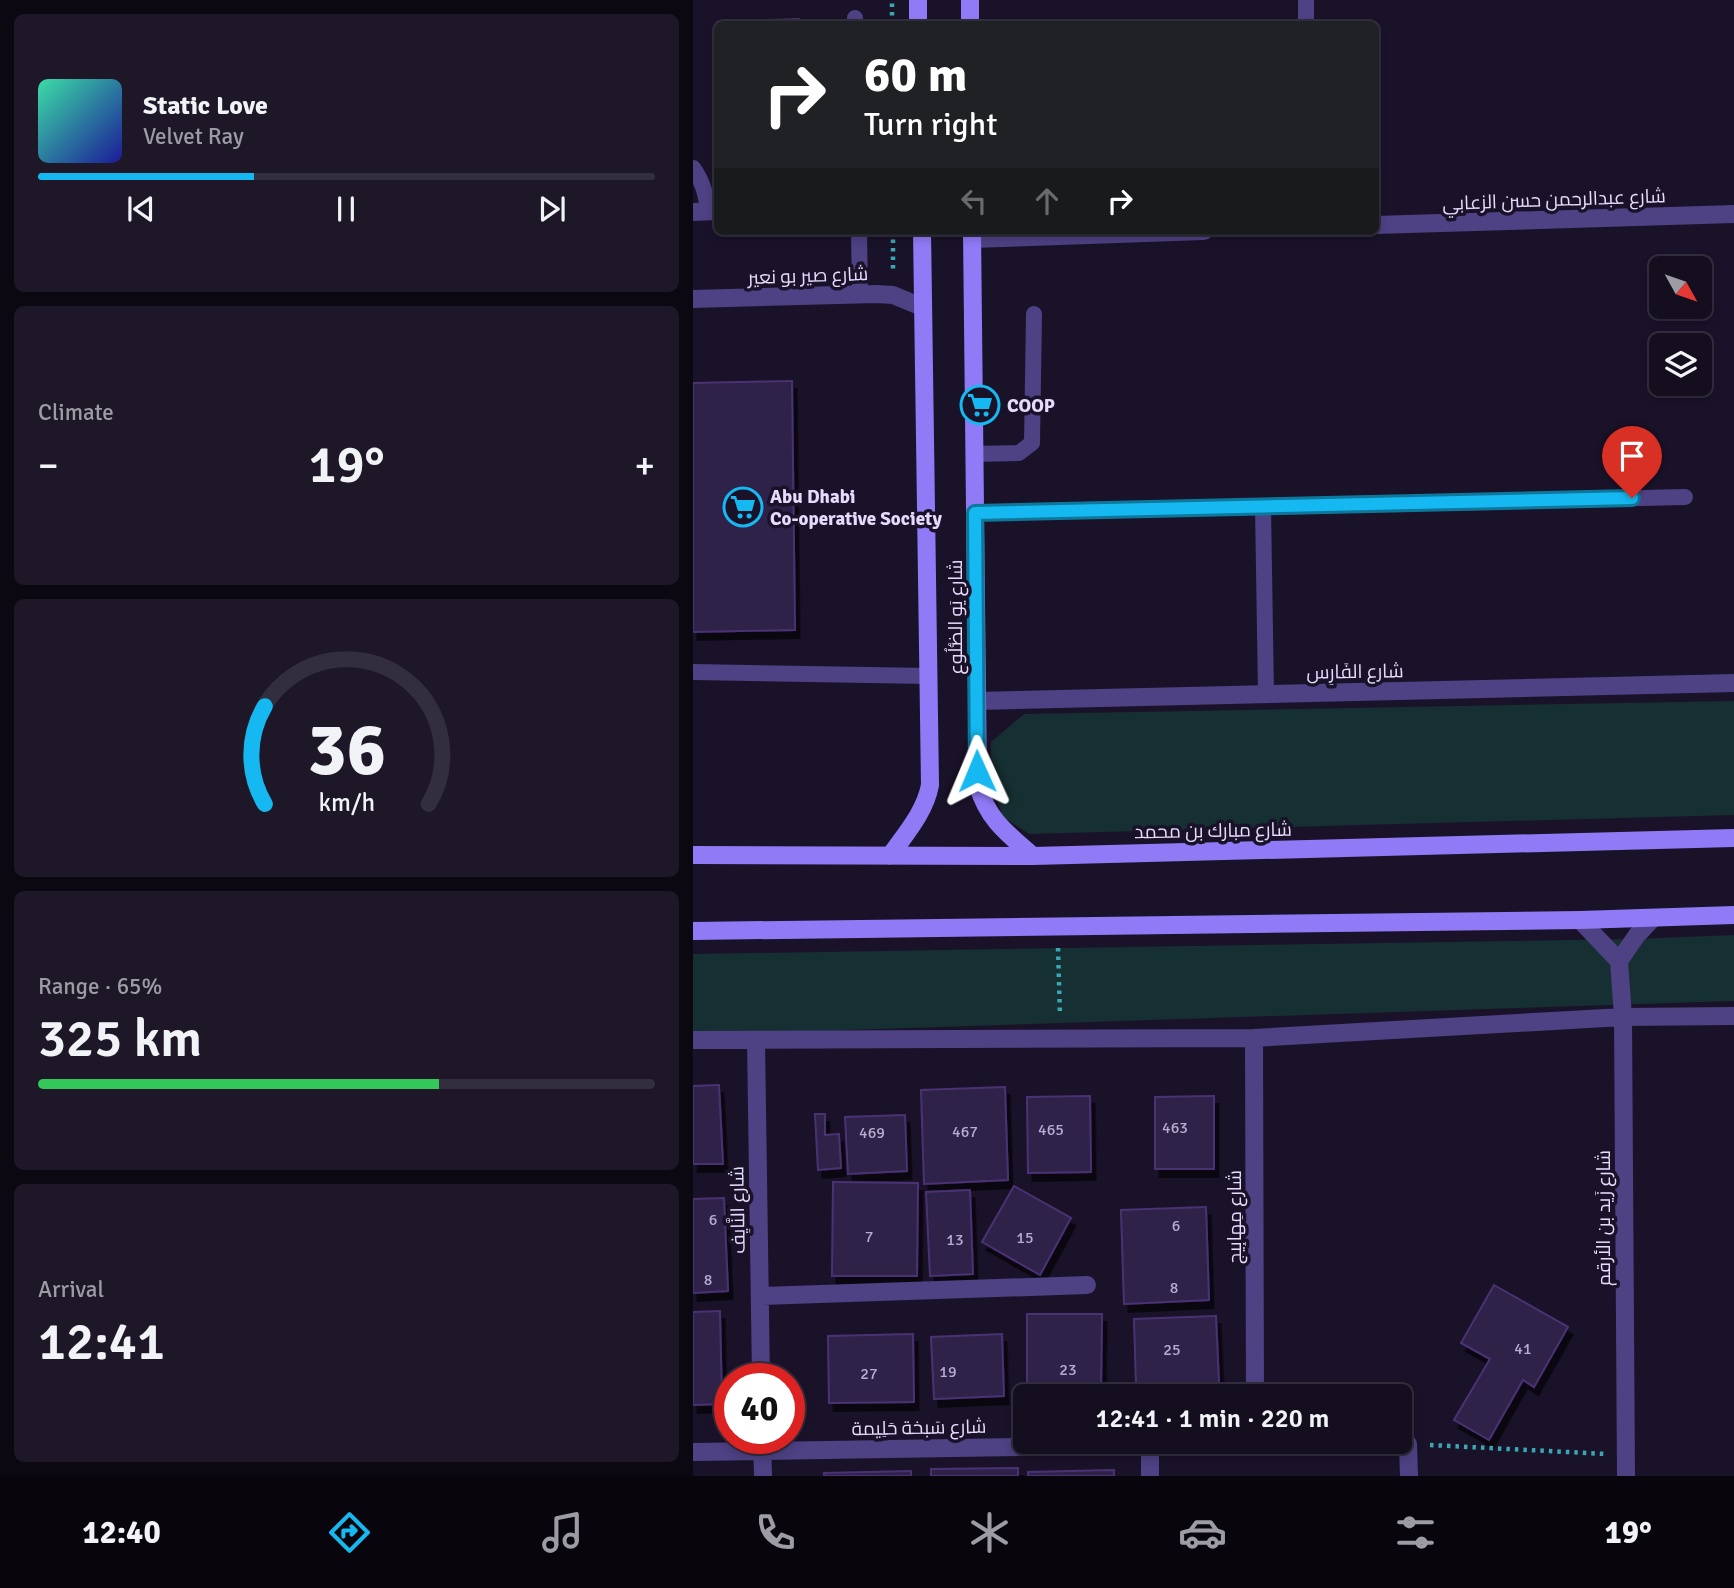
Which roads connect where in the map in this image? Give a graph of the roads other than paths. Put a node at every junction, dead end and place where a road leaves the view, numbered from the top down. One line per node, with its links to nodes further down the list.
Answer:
1 (918, 0): 4 (main road)
2 (970, 0): 5 (main road)
3 (1306, 0): 6 (lane)
4 (918, 21)
5 (970, 21)
6 (1306, 21)
7 (693, 168): 8 (lane)
8 (706, 211)
9 (1734, 214): 10 (street, شارع عبدالرحمن حسن الزعابي)
10 (1379, 225)
11 (859, 235): 14 (lane)
12 (922, 235): 16 (main road, شارع يَو الضُّلُوع)
13 (972, 235): 18 (main road, شارع يَو الضُّلُوع)
14 (860, 294): 15 (street, شارع صير بو نعير); 16 (street, شارع صير بو نعير)
15 (693, 299)
16 (922, 307): 23 (main road, شارع يَو الضُّلُوع)
17 (1034, 314): 18 (lane)
18 (974, 454): 21 (main road, شارع يَو الضُّلُوع)
19 (1685, 497): 20 (lane)
20 (1263, 506): 21 (lane); 25 (lane)
21 (975, 513): 26 (main road, شارع يَو الضُّلُوع)
22 (693, 673): 23 (lane)
23 (929, 676): 29 (main road, شارع يَو الضُّلُوع)
24 (1734, 683): 25 (street, شارع الفَارِس)
25 (1266, 694): 26 (street, شارع الفَارِس)
26 (977, 701): 30 (main road, شارع يَو الضُّلُوع)
27 (1734, 838): 30 (main road, شارع مبارك بن محمد)
28 (693, 855): 29 (main road, شارع مبارك بن محمد)
29 (890, 856): 30 (main road, شارع مبارك بن محمد)
30 (1033, 856)
31 (1734, 915): 32 (main road)
32 (1653, 918): 33 (main road); 35 (street)
33 (1580, 920): 34 (main road); 35 (street)
34 (693, 931)
35 (1619, 961): 37 (street, شارع زَيد بن الأرقم)
36 (1734, 1016): 37 (street)
37 (1623, 1017): 38 (street); 55 (street, شارع زَيد بن الأرقم)
38 (1254, 1038): 40 (street); 44 (street, شارع مِهابِيج)
39 (693, 1040): 40 (street)
40 (756, 1040): 42 (street, شارع النَّايِف)
41 (1087, 1285): 42 (street)
42 (759, 1296): 43 (street, شارع النَّايِف)
43 (761, 1363)
44 (1255, 1384)
45 (805, 1445): 46 (street, شارع سَبخة حَلِيمة)
46 (1013, 1445)
47 (714, 1450): 48 (street, شارع سَبخة حَلِيمة)
48 (693, 1452)
49 (762, 1454): 52 (street)
50 (1150, 1454): 53 (street)
51 (1408, 1454): 54 (street, شارع سَبخة حَلِيمة)
52 (763, 1476)
53 (1150, 1476)
54 (1409, 1476)
55 (1626, 1476)

